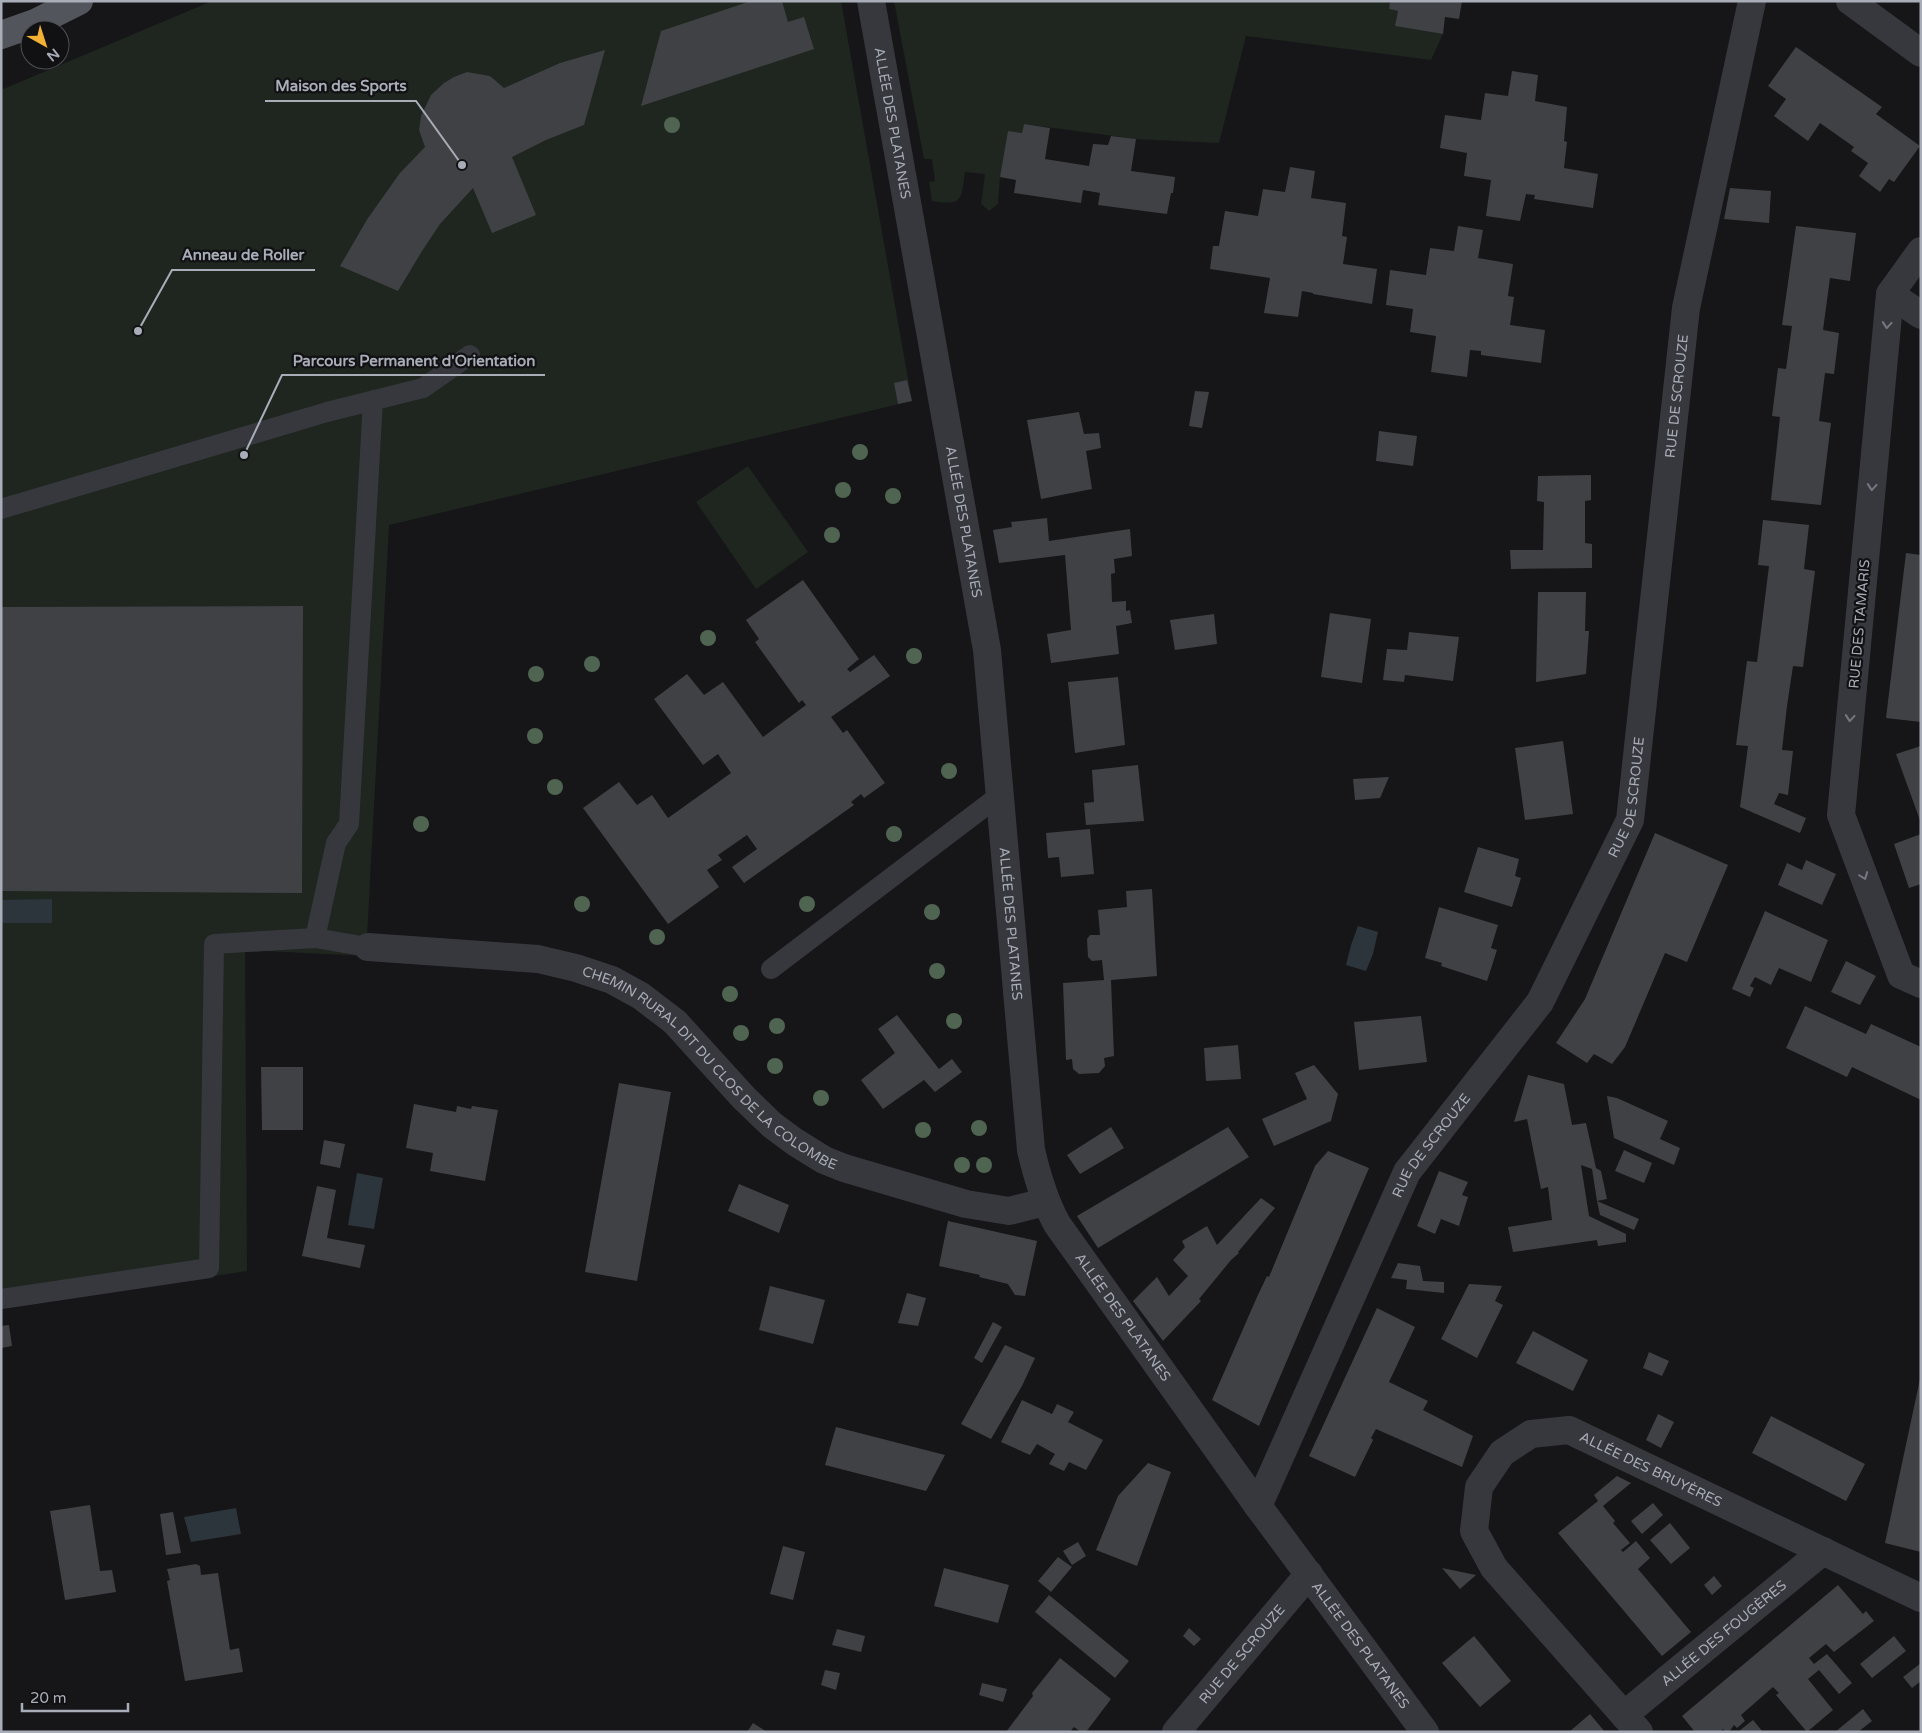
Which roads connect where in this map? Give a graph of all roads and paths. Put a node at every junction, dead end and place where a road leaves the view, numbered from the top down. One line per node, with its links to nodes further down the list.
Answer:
1 (79, 1): 5 (main road)
2 (871, 1): 13 (street, ALLÉE DES PLATANES)
3 (1752, 1): 20 (street, RUE DE SCROUZE)
4 (1850, 1): 6 (street)
5 (1, 35)
6 (1921, 52)
7 (1921, 251): 8 (street)
8 (1890, 294): 9 (street); 17 (street, RUE DES TAMARIS, one-way to 17)
9 (1921, 315)
10 (470, 355): 11 (lane)
11 (373, 400): 12 (lane); 14 (lane)
12 (1, 509)
13 (1000, 795): 16 (lane); 18 (street, ALLÉE DES PLATANES)
14 (315, 938): 15 (lane); 19 (lane)
15 (368, 947): 18 (street, CHEMIN RURAL DIT DU CLOS DE LA COLOMBE)
16 (771, 968)
17 (1921, 984)
18 (1045, 1202): 20 (street, ALLÉE DES PLATANES)
19 (1, 1299)
20 (1258, 1506): 22 (street, ALLÉE DES PLATANES)
21 (1823, 1551): 23 (street, ALLÉE DES BRUYÈRES); 24 (street, ALLÉE DES FOUGÈRES); 24 (street, ALLÉE DES BRUYÈRES)
22 (1309, 1574): 25 (street, RUE DE SCROUZE); 26 (street, ALLÉE DES PLATANES)
23 (1921, 1598)
24 (1632, 1723)
25 (1176, 1732)
26 (1425, 1732)

